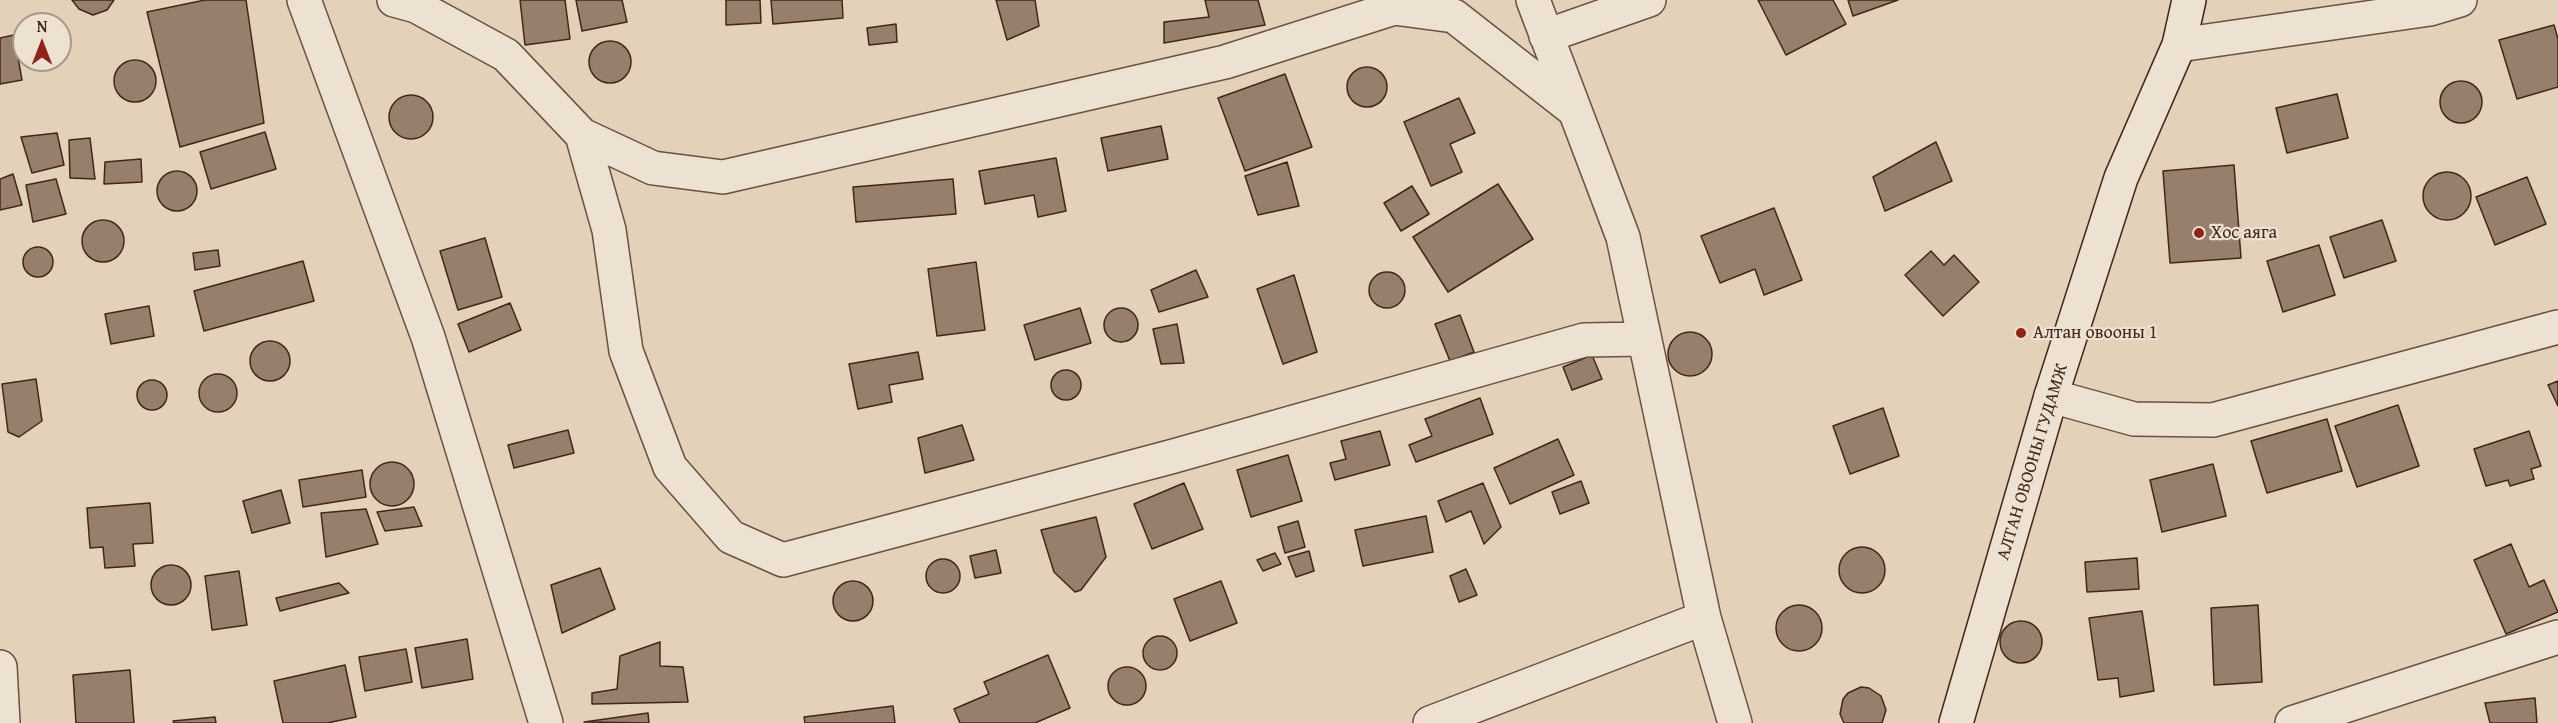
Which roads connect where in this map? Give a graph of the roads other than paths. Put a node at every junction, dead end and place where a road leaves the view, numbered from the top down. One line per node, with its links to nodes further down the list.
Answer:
1 (304, 0): 18 (street)
2 (394, 0): 10 (street)
3 (1533, 0): 7 (street)
4 (1649, 0): 7 (street)
5 (2189, 0): 8 (street, АЛТАН ОВООНЫ ГУДАМЖ)
6 (2460, 0): 8 (street)
7 (1546, 36): 9 (street)
8 (2180, 45): 13 (street, АЛТАН ОВООНЫ ГУДАМЖ)
9 (1574, 110): 10 (street); 12 (street)
10 (582, 135): 12 (street)
11 (2558, 327): 13 (street)
12 (1644, 339): 14 (street)
13 (2051, 396): 21 (street, АЛТАН ОВООНЫ ГУДАМЖ)
14 (1704, 618): 19 (street); 20 (street)
15 (2558, 637): 22 (street)
16 (0, 667): 17 (street)
17 (3, 723)
18 (546, 723)
19 (1430, 723)
20 (1735, 723)
21 (1956, 723)
22 (2292, 723)

